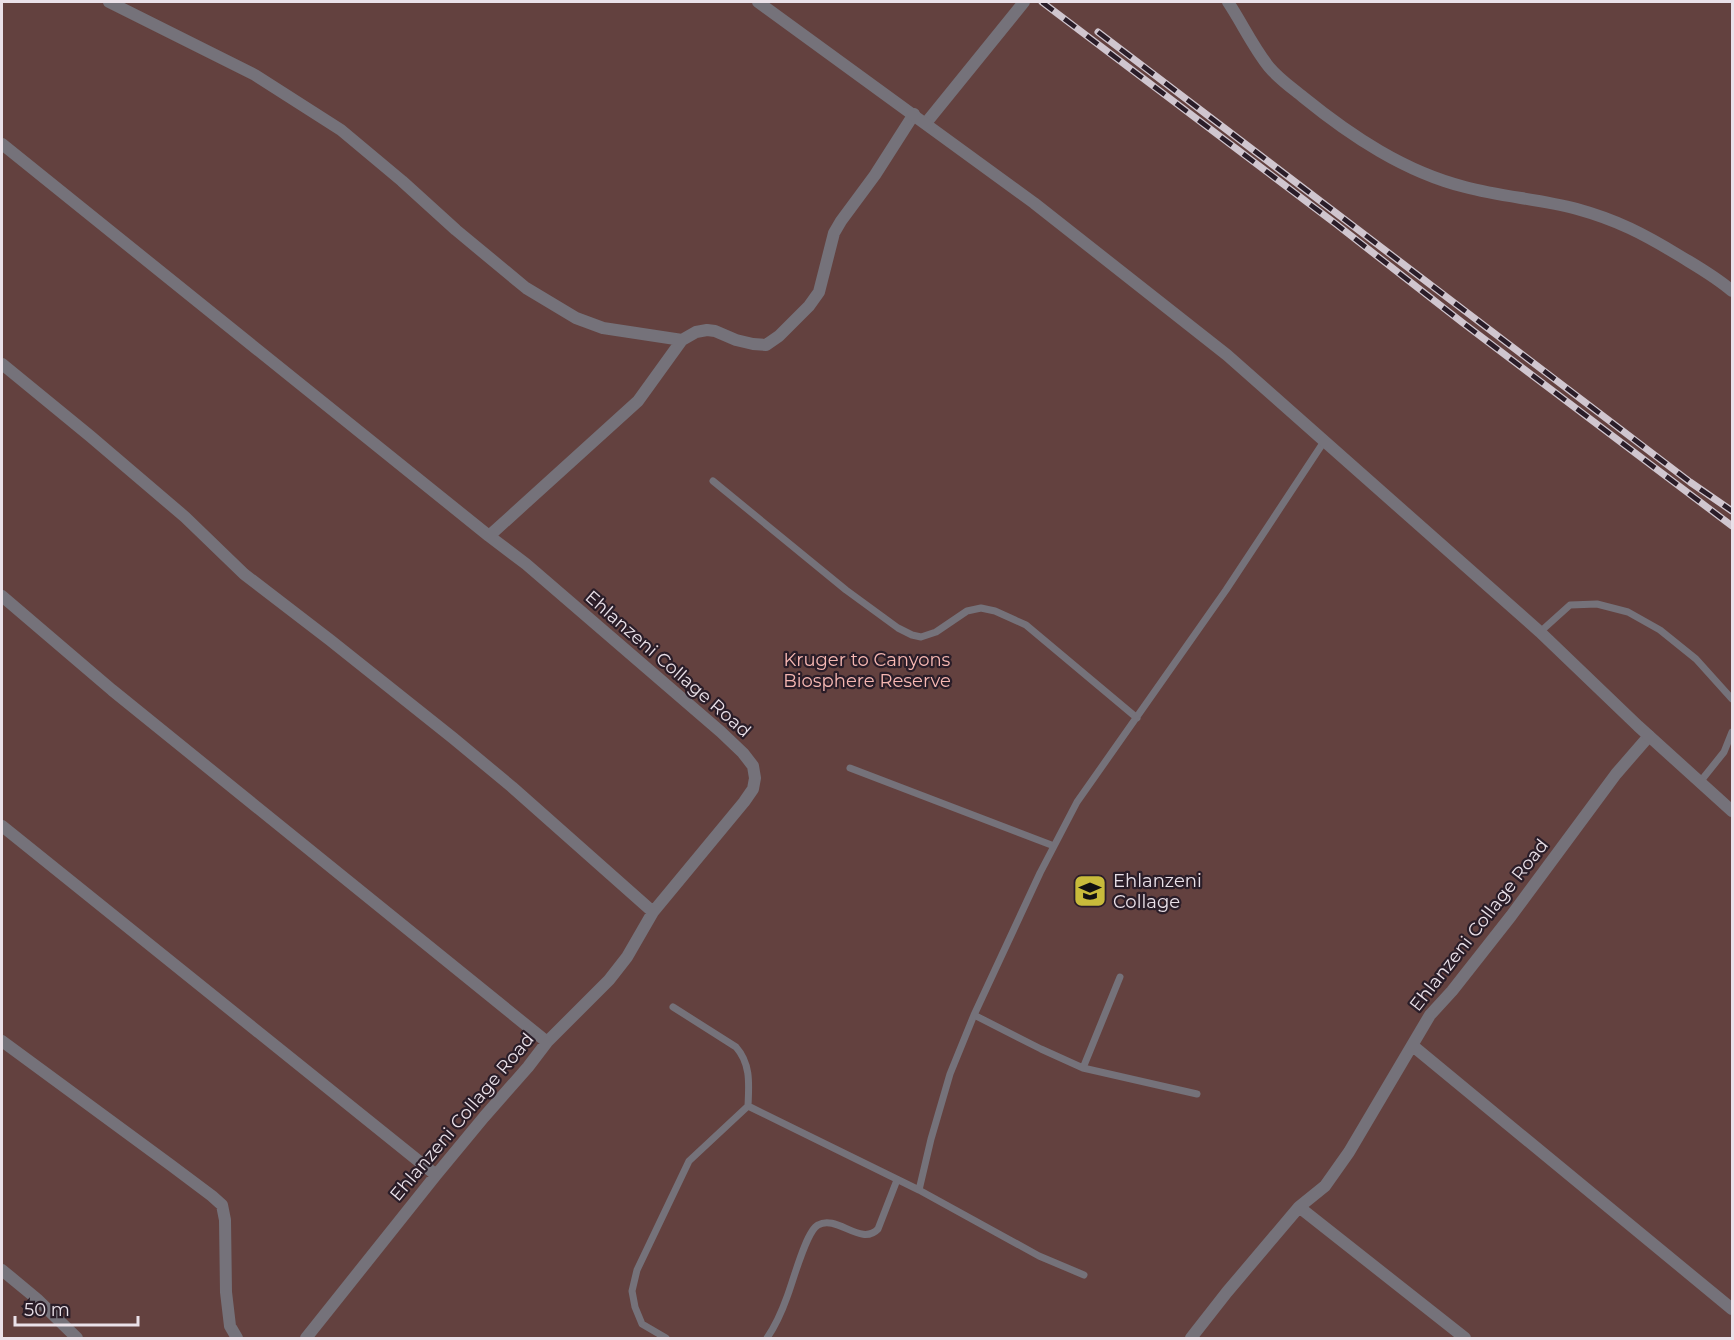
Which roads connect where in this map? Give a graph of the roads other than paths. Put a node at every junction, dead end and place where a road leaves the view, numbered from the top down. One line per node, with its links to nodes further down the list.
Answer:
1 (109, 2): 9 (street)
2 (758, 2): 5 (street)
3 (1228, 2): 8 (street)
4 (1020, 6): 6 (street)
5 (914, 114): 6 (street); 9 (street)
6 (926, 123): 11 (street)
7 (2, 144): 13 (street, Ehlanzeni Collage Road)
8 (1732, 291)
9 (682, 340): 13 (street)
10 (2, 364): 25 (street)
11 (1325, 440): 15 (street); 17 (lane)
12 (713, 481): 17 (lane)
13 (489, 536): 25 (street, Ehlanzeni Collage Road)
14 (2, 596): 30 (street)
15 (1540, 632): 16 (lane); 19 (street)
16 (1732, 699)
17 (1137, 717): 24 (lane)
18 (1732, 732): 21 (lane)
19 (1649, 736): 21 (street); 31 (street, Ehlanzeni Collage Road)
20 (850, 768): 24 (lane)
21 (1700, 782): 22 (street)
22 (1732, 811)
23 (2, 826): 35 (street)
24 (1054, 846): 28 (lane)
25 (652, 912): 30 (street, Ehlanzeni Collage Road)
26 (1120, 977): 32 (lane)
27 (673, 1007): 34 (lane)
28 (974, 1015): 32 (lane); 37 (lane)
29 (2, 1041): 43 (street)
30 (547, 1042): 35 (street, Ehlanzeni Collage Road)
31 (1413, 1046): 38 (street, Ehlanzeni Collage Road); 41 (street)
32 (1083, 1068): 33 (lane)
33 (1197, 1094)
34 (748, 1106): 36 (lane); 45 (lane)
35 (436, 1175): 44 (street, Ehlanzeni Collage Road)
36 (897, 1180): 37 (lane); 46 (lane)
37 (919, 1190): 40 (lane)
38 (1299, 1207): 47 (street, Ehlanzeni Collage Road); 48 (street)
39 (2, 1270): 42 (street)
40 (1084, 1275)
41 (1732, 1310)
42 (77, 1338)
43 (237, 1338)
44 (306, 1338)
45 (666, 1338)
46 (767, 1338)
47 (1191, 1338)
48 (1465, 1338)

